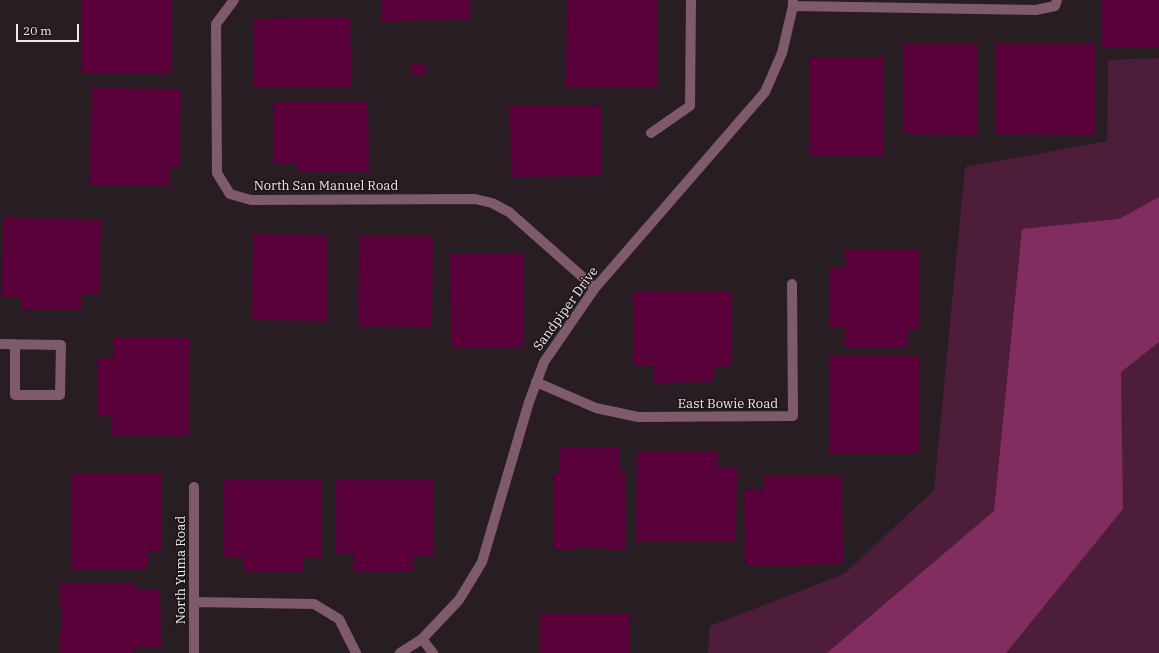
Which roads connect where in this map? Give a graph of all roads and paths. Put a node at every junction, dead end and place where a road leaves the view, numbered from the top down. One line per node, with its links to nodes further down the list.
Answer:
1 (234, 0): 7 (street, North San Manuel Road)
2 (691, 0): 5 (street)
3 (1058, 0): 4 (street)
4 (793, 3): 7 (street, Sandpiper Drive)
5 (651, 133)
6 (792, 284): 10 (street, East Bowie Road)
7 (595, 288): 10 (street, Sandpiper Drive)
8 (0, 344): 9 (street)
9 (14, 344): 9 (street)
10 (536, 382): 13 (street, Sandpiper Drive)
11 (194, 487): 12 (street, North Yuma Road)
12 (194, 602): 14 (street, North Yuma Road); 15 (street)
13 (422, 639): 16 (street, Sandpiper Drive); 17 (street)
14 (194, 653)
15 (356, 653)
16 (400, 653)
17 (433, 653)

